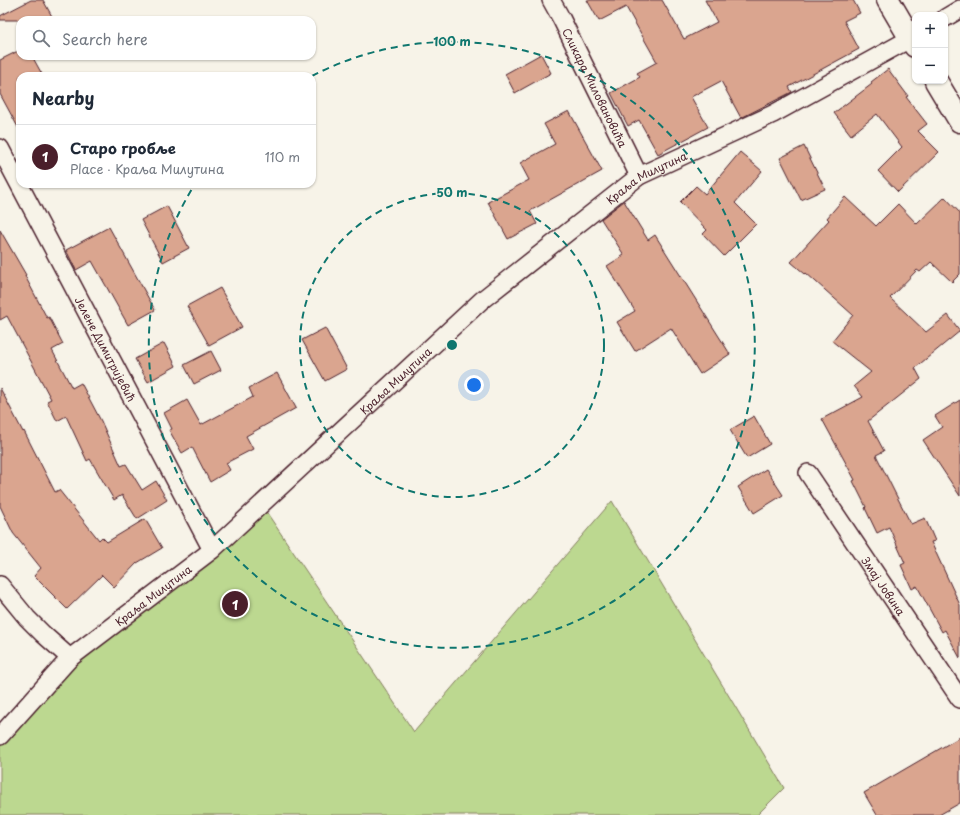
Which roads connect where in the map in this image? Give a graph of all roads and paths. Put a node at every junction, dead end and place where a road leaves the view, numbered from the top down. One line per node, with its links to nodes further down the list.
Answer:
1 (551, 0): 10 (street, Сликара Миловановића)
2 (888, 0): 5 (main road)
3 (960, 9): 4 (street)
4 (948, 16)
5 (912, 37)
6 (912, 41): 10 (street, Краља Милутина)
7 (938, 84): 8 (main road)
8 (960, 121)
9 (0, 148): 11 (street, Јелене Димитријевић)
10 (639, 176): 14 (street, Краља Милутина)
11 (16, 178)
12 (21, 188): 14 (street, Јелене Димитријевић)
13 (808, 472): 17 (street, Змај Јовина)
14 (212, 550): 16 (street, Краља Милутина)
15 (0, 585): 16 (street)
16 (70, 658): 18 (street, Краља Милутина)
17 (960, 699)
18 (0, 736)

